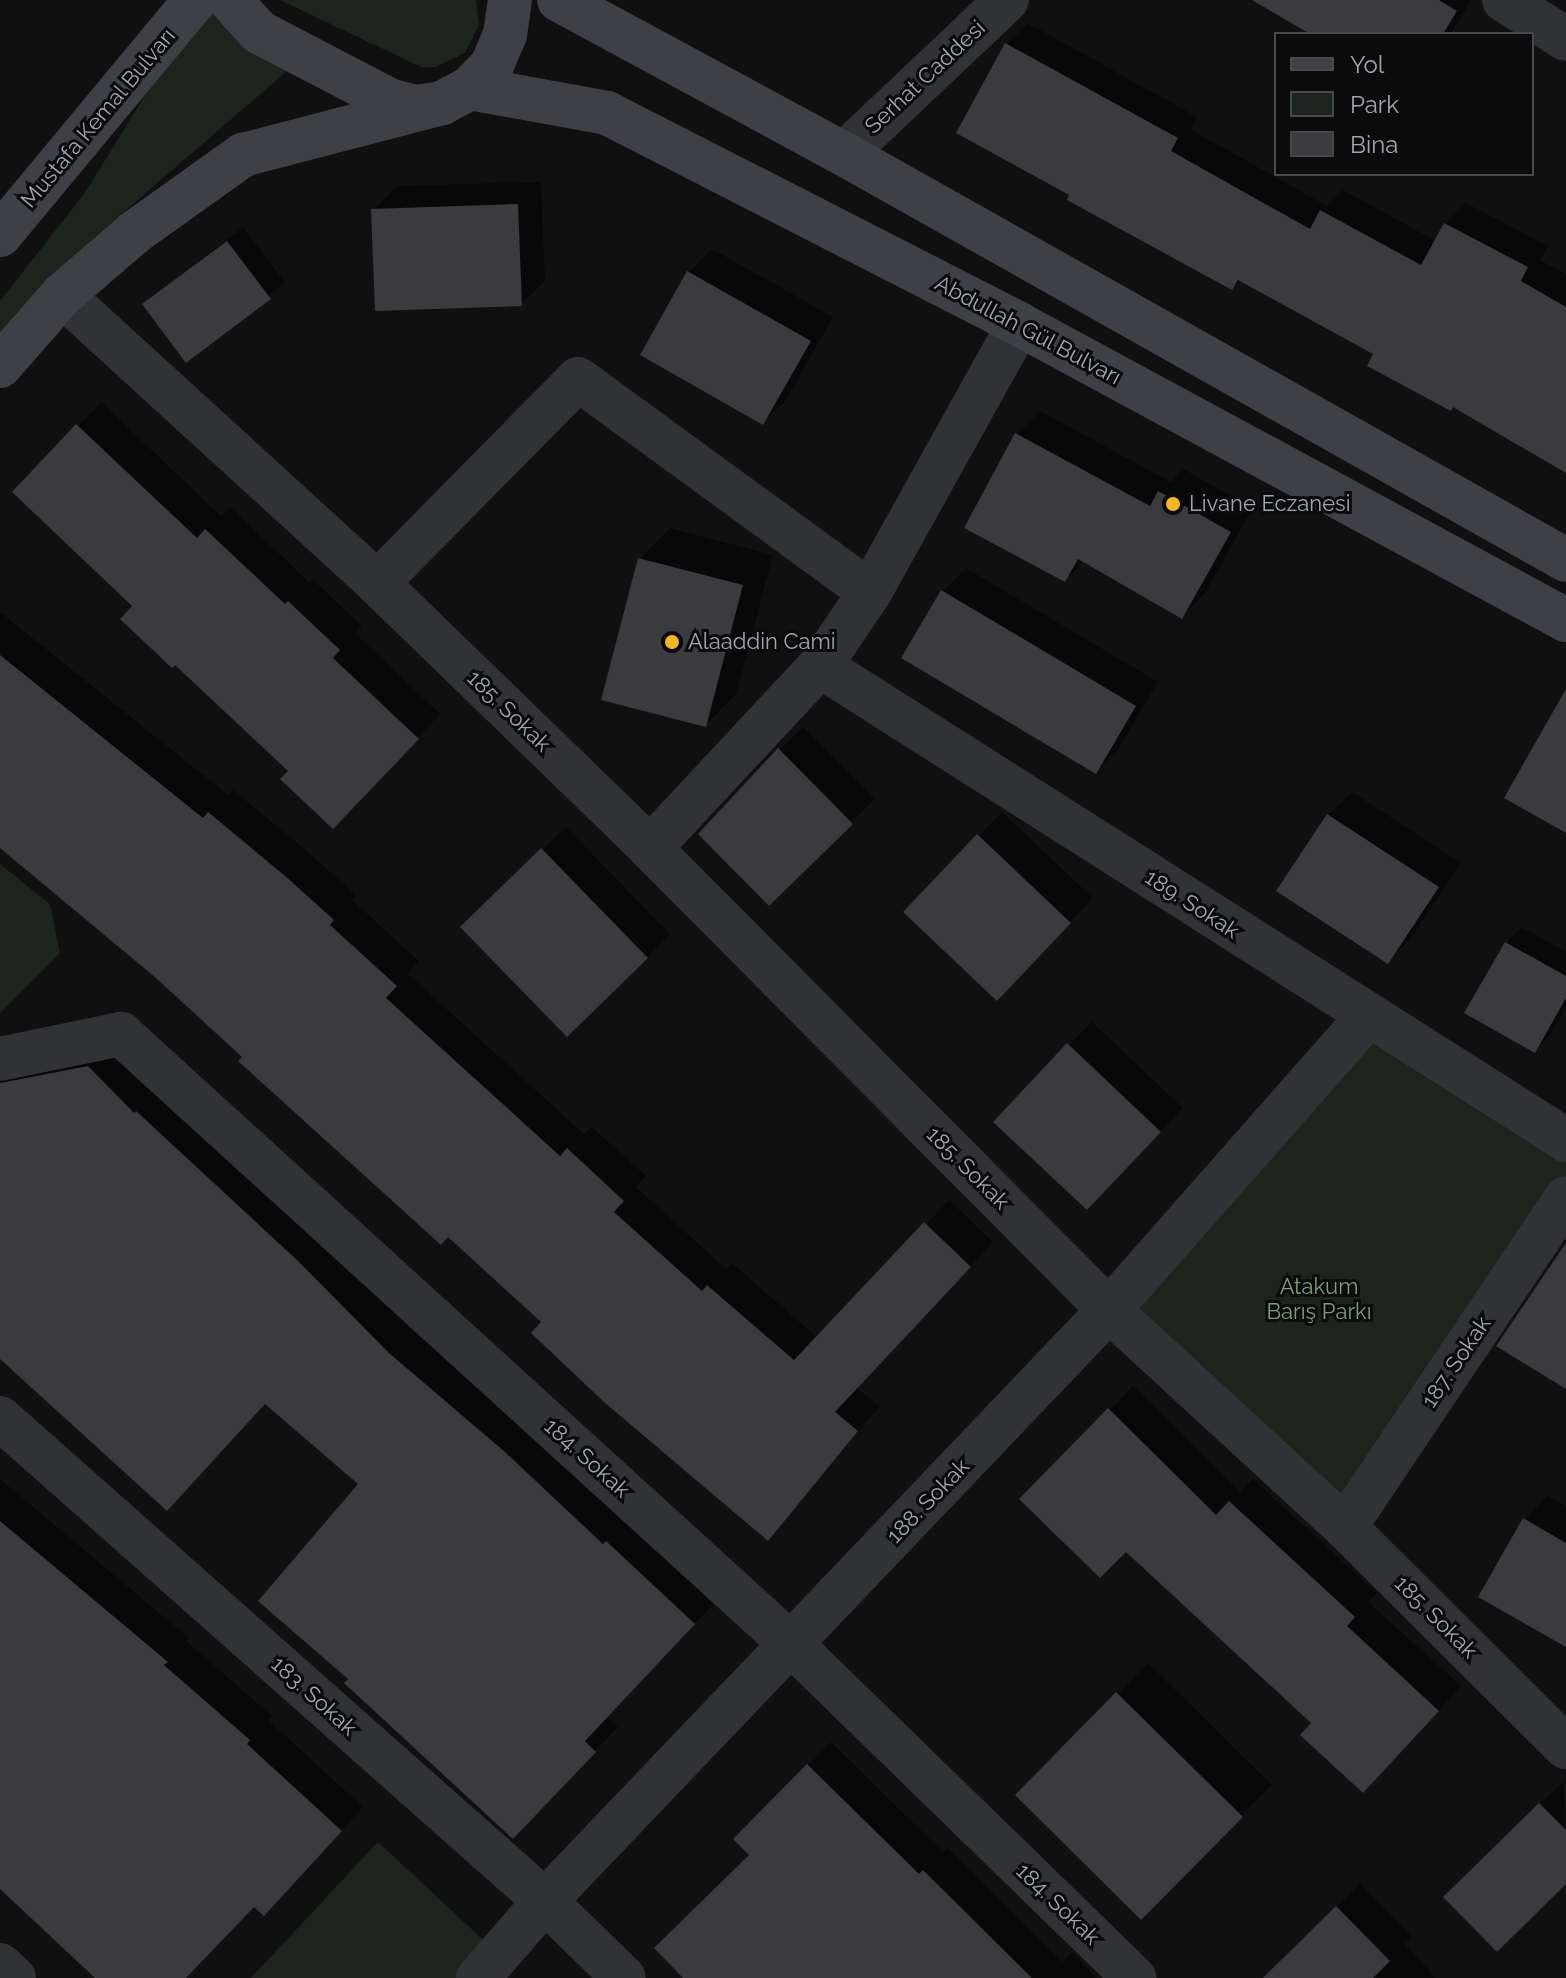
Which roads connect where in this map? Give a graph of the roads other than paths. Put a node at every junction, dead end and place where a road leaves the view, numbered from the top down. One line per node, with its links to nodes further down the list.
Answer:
1 (195, 0): 10 (main road, Mustafa Kemal Bulvarı)
2 (230, 0): 8 (main road)
3 (559, 0): 9 (main road)
4 (1007, 0): 9 (street, Serhat Caddesi)
5 (1504, 0): 7 (street)
6 (513, 1): 8 (main road)
7 (1566, 39)
8 (456, 96): 11 (main road); 12 (main road, Abdullah Gül Bulvarı)
9 (844, 154): 14 (main road)
10 (0, 235)
11 (62, 295): 13 (main road); 15 (street, 185. Sokak)
12 (1019, 324): 16 (street); 17 (main road, Abdullah Gül Bulvarı)
13 (0, 366)
14 (1566, 560)
15 (377, 583): 16 (street); 19 (street, 185. Sokak)
16 (870, 592): 18 (street)
17 (1566, 620)
18 (820, 666): 19 (street); 20 (street, 189. Sokak)
19 (650, 848): 24 (street, 185. Sokak)
20 (1368, 1016): 22 (street, 189. Sokak); 24 (street, 188. Sokak)
21 (0, 1059): 27 (street, 184. Sokak)
22 (1566, 1140)
23 (1566, 1198): 26 (street, 187. Sokak)
24 (1109, 1310): 26 (street, 185. Sokak); 27 (street, 188. Sokak)
25 (0, 1418): 29 (street, 183. Sokak)
26 (1345, 1527): 28 (street, 185. Sokak)
27 (791, 1644): 29 (street, 188. Sokak); 34 (street, 184. Sokak)
28 (1566, 1747)
29 (545, 1901): 32 (street, 188. Sokak); 33 (street, 183. Sokak)
30 (0, 1965): 31 (street)
31 (14, 1978)
32 (478, 1978)
33 (624, 1978)
34 (1134, 1978)

